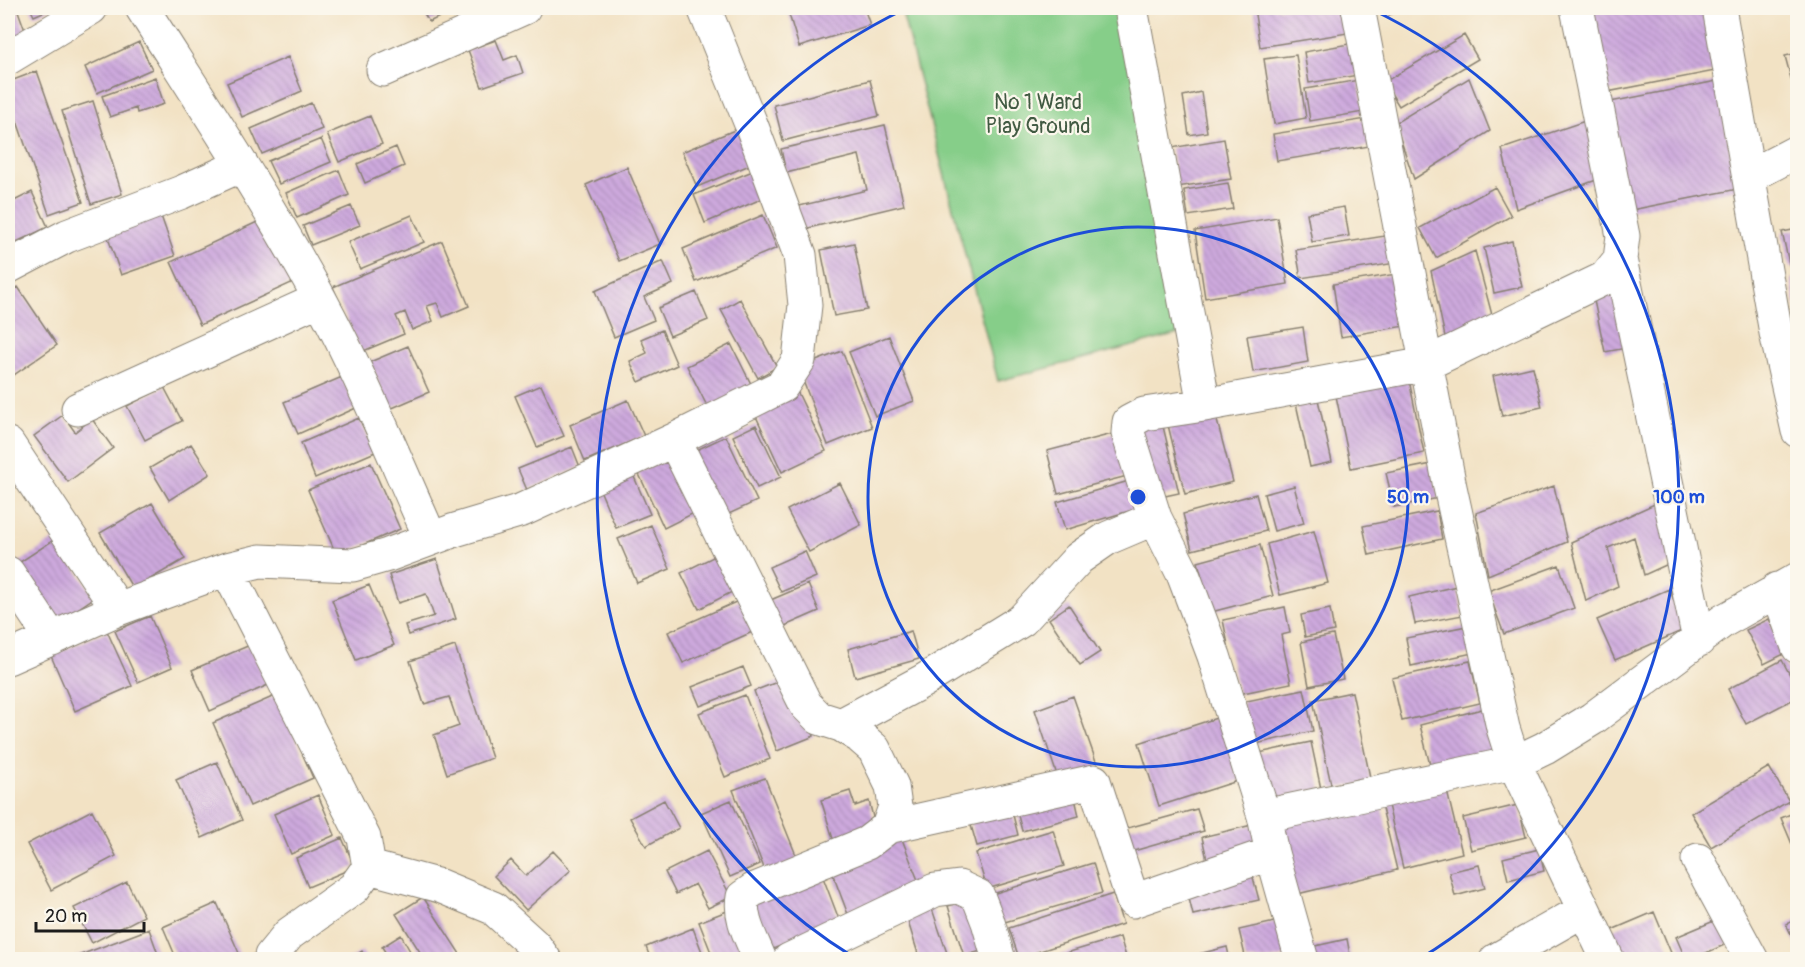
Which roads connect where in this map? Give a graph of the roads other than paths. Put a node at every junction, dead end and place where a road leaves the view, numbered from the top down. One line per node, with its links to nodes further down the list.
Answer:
1 (92, 8): 9 (street)
2 (142, 8): 12 (street)
3 (524, 8): 10 (street)
4 (704, 8): 21 (street)
5 (1131, 8): 18 (street)
6 (1358, 8): 17 (street)
7 (1577, 8): 14 (street)
8 (1719, 8): 13 (street)
9 (8, 58)
10 (383, 70)
11 (1797, 151): 13 (street)
12 (242, 165): 15 (street); 16 (street)
13 (1750, 177): 20 (street)
14 (1620, 259): 17 (street); 30 (street)
15 (8, 267)
16 (320, 299): 19 (street); 24 (street)
17 (1426, 364): 18 (street); 34 (street)
18 (1204, 405): 23 (street)
19 (78, 409)
20 (1797, 431)
21 (674, 440): 24 (street); 33 (street)
22 (8, 444): 28 (street)
23 (1155, 518): 33 (street); 35 (street)
24 (431, 539): 25 (street)
25 (227, 569): 28 (street); 39 (street)
26 (8, 573): 29 (street)
27 (1787, 584): 30 (street); 31 (street)
28 (118, 609): 29 (street)
29 (52, 639): 32 (street)
30 (1700, 640): 34 (street)
31 (1797, 647)
32 (8, 658)
33 (840, 725): 36 (street)
34 (1514, 764): 35 (street); 40 (street)
35 (1264, 816): 37 (street)
36 (888, 827): 37 (street); 43 (street)
37 (1272, 854): 46 (street)
38 (1698, 860): 49 (street)
39 (369, 867): 41 (street); 42 (street)
40 (1584, 909): 47 (street); 48 (street)
41 (271, 960)
42 (545, 960)
43 (760, 960)
44 (789, 960): 45 (street)
45 (999, 960)
46 (1302, 960)
47 (1496, 960)
48 (1608, 960)
49 (1752, 960)

